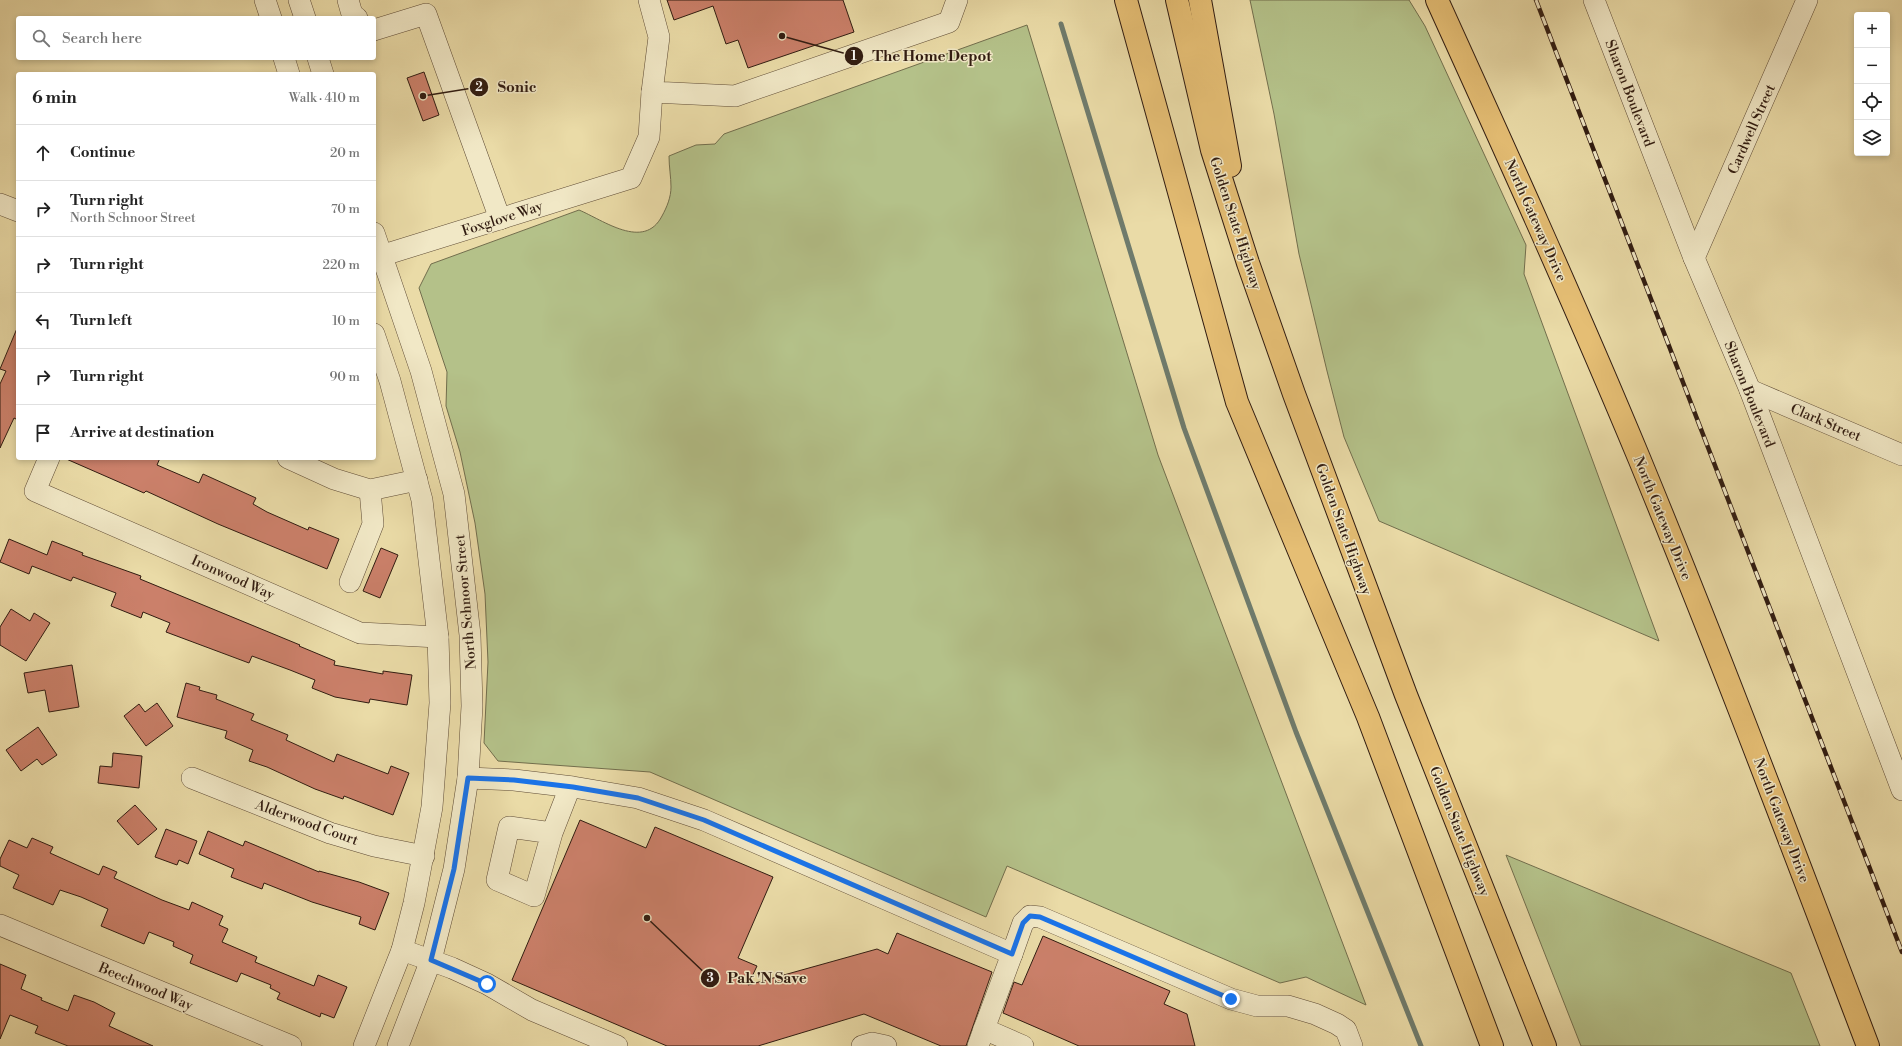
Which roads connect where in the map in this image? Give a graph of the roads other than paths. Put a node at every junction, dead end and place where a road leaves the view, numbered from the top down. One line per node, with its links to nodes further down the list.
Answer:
1 (265, 0): 12 (street)
2 (299, 0): 13 (street)
3 (348, 0): 14 (street)
4 (649, 0): 20 (street)
5 (957, 0): 20 (street)
6 (1126, 0): 56 (main road)
7 (1177, 0): 27 (main road, Golden State Highway)
8 (1200, 0): 27 (main road)
9 (1437, 0): 58 (main road, North Gateway Drive)
10 (1594, 0): 26 (street, Sharon Boulevard)
11 (1807, 0): 26 (street, Cardwell Street)
12 (270, 16)
13 (304, 16)
14 (354, 16)
15 (376, 29): 23 (street)
16 (285, 60): 18 (street)
17 (319, 60): 19 (street)
18 (288, 72)
19 (322, 72)
20 (652, 92): 23 (street, Foxglove Way)
21 (0, 204): 22 (street)
22 (16, 210)
23 (500, 219): 25 (street, Foxglove Way)
24 (376, 246): 25 (street, North Schnoor Street)
25 (378, 258): 38 (street, North Schnoor Street)
26 (1694, 258): 29 (street, Sharon Boulevard)
27 (1248, 263): 57 (main road, Golden State Highway)
28 (376, 340): 33 (street)
29 (1750, 390): 30 (street, Clark Street); 40 (street, Sharon Boulevard)
30 (1902, 455)
31 (48, 460): 36 (street, Ironwood Way)
32 (292, 460): 34 (street)
33 (417, 480): 34 (street); 36 (street)
34 (370, 490): 35 (street)
35 (350, 582)
36 (438, 637): 42 (street)
37 (192, 778): 42 (street, Alderwood Court)
38 (468, 778): 39 (street); 46 (street, North Schnoor Street)
39 (570, 787): 41 (street); 45 (street)
40 (1902, 790)
41 (552, 833)
42 (424, 856): 44 (street)
43 (0, 925): 48 (street, Beechwood Way)
44 (402, 950): 46 (street); 49 (street)
45 (1012, 954): 47 (street); 55 (street)
46 (431, 960): 50 (street, North Schnoor Street); 51 (street)
47 (981, 1037): 54 (street)
48 (291, 1046)
49 (364, 1046)
50 (398, 1046)
51 (617, 1046)
52 (862, 1046): 53 (street)
53 (886, 1046)
54 (1024, 1046)
55 (1352, 1046)
56 (1492, 1046)
57 (1545, 1046)
58 (1868, 1046)

